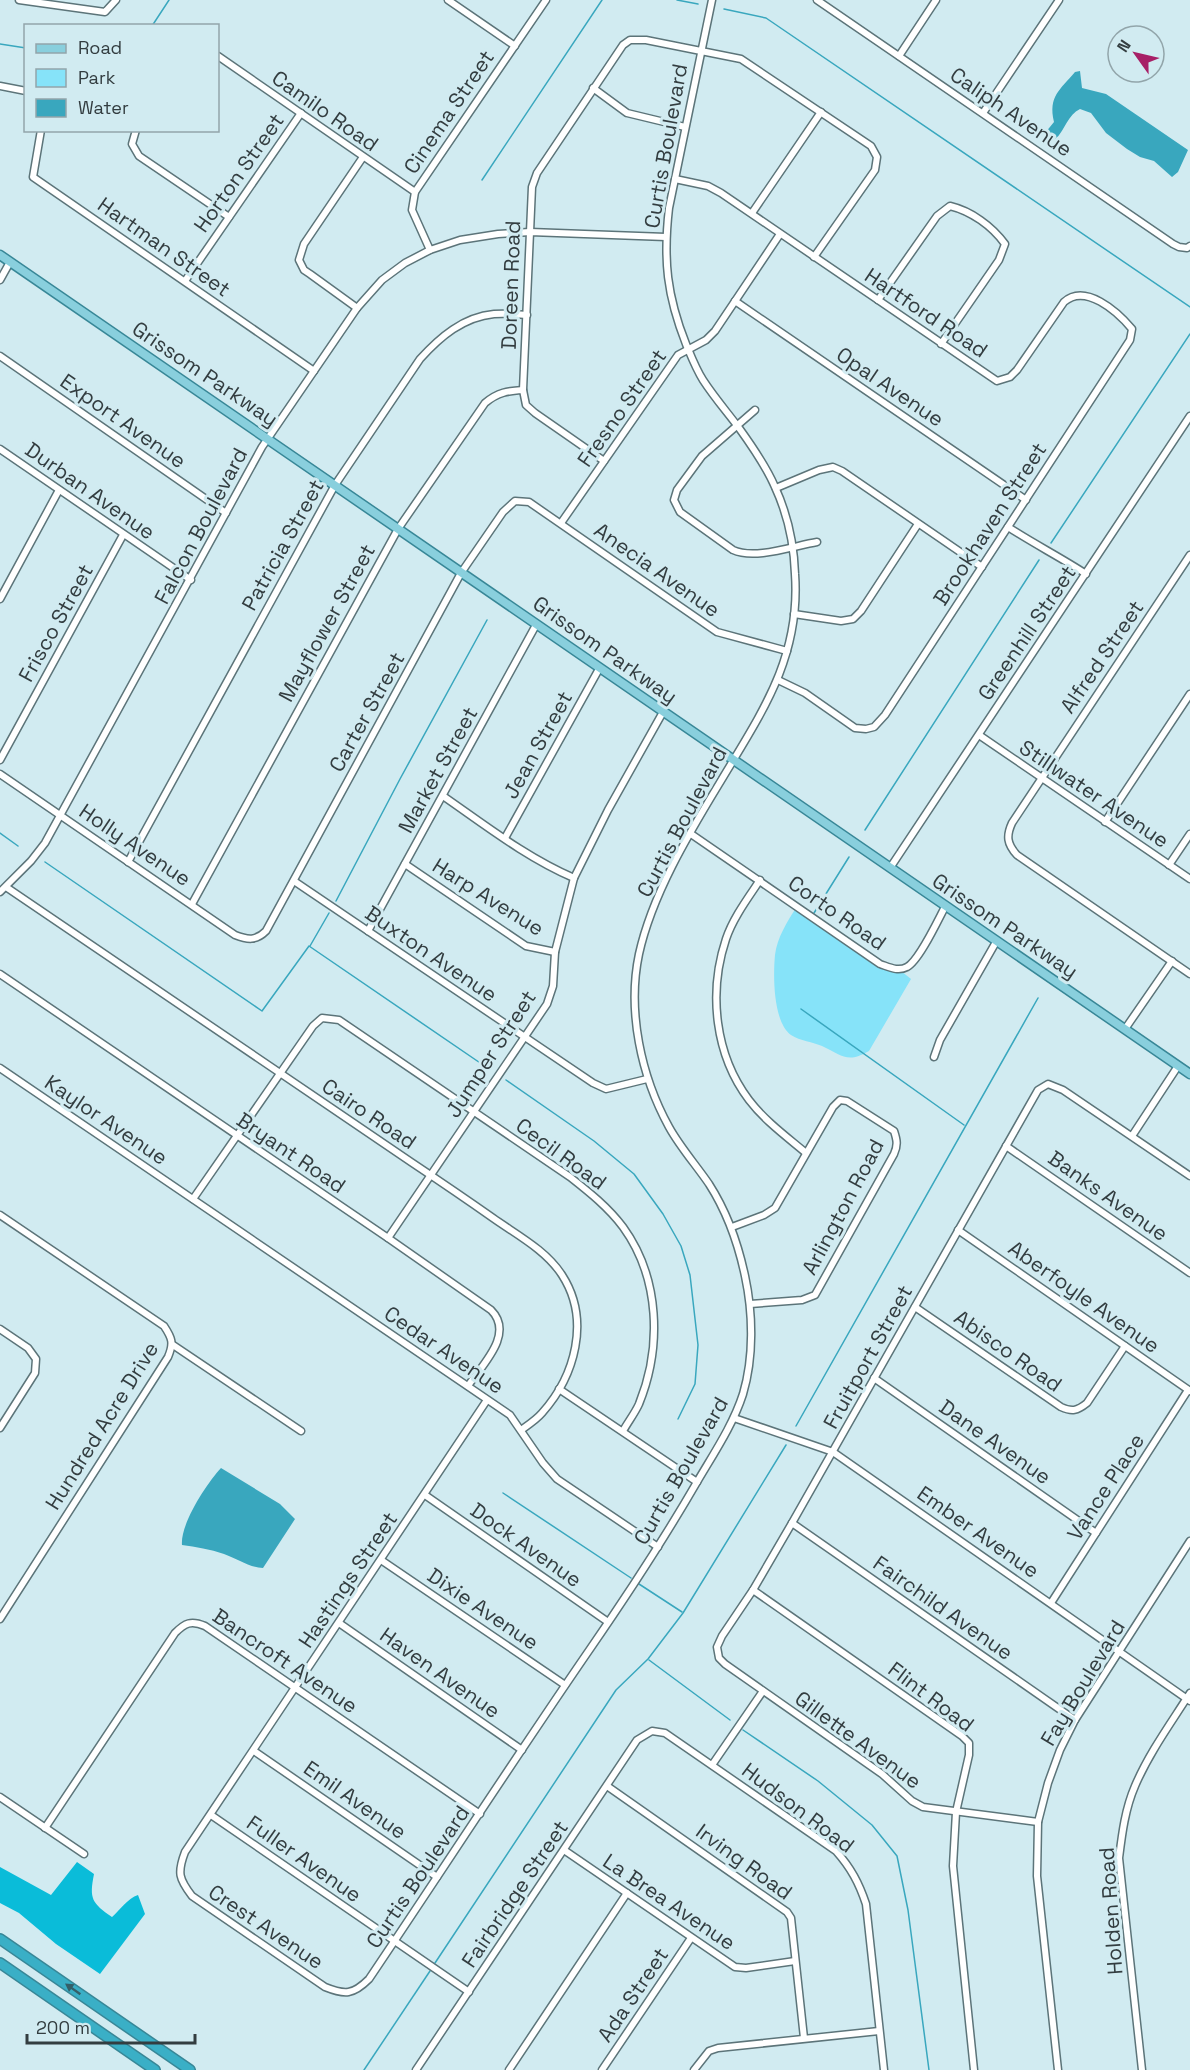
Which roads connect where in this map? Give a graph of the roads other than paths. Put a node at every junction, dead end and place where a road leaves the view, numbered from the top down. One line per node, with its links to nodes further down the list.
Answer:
1 (19, 0): 2 (street)
2 (116, 0)
3 (448, 0): 9 (street)
4 (546, 0): 9 (street, Cinema Street)
5 (712, 0): 10 (street, Curtis Boulevard)
6 (817, 0): 11 (street, Caliph Avenue)
7 (936, 0): 11 (street)
8 (1059, 0): 18 (street)
9 (515, 46): 24 (street, Cinema Street)
10 (700, 51): 14 (street, Doreen Road); 16 (street); 19 (street, Curtis Boulevard)
11 (899, 56): 18 (street, Caliph Avenue)
12 (219, 57): 17 (street, Camilo Road)
13 (0, 86): 15 (street)
14 (593, 88): 19 (street); 27 (street, Doreen Road)
15 (24, 92)
16 (821, 111): 25 (street); 33 (street)
17 (301, 113): 22 (street, Camilo Road); 26 (street, Horton Street)
18 (983, 113): 30 (street, Caliph Avenue)
19 (685, 126): 23 (street, Curtis Boulevard)
20 (41, 132): 36 (street, Hartman Street)
21 (135, 132): 26 (street)
22 (363, 157): 24 (street, Camilo Road); 39 (street)
23 (675, 179): 25 (street, Hartford Road); 29 (street, Curtis Boulevard)
24 (415, 192): 31 (street, Cinema Street)
25 (752, 213): 28 (street, Hartford Road)
26 (229, 217): 36 (street, Horton Street)
27 (530, 232): 29 (street, Falcon Boulevard); 31 (street, Falcon Boulevard); 40 (street, Doreen Road)
28 (780, 234): 33 (street, Hartford Road); 38 (street, Fresno Street)
29 (666, 237): 43 (street, Curtis Boulevard)
30 (1189, 247)
31 (430, 250): 39 (street, Falcon Boulevard)
32 (0, 255): 34 (main road, Grissom Parkway)
33 (814, 257): 37 (street, Hartford Road)
34 (10, 262): 35 (street); 50 (main road, Grissom Parkway)
35 (0, 280)
36 (185, 281): 45 (street, Hartman Street)
37 (878, 300): 42 (street, Hartford Road); 42 (street)
38 (735, 301): 43 (street, Fresno Street); 56 (street, Opal Avenue)
39 (357, 308): 45 (street, Falcon Boulevard)
40 (527, 315): 46 (street, Doreen Road); 53 (street, Patricia Street)
41 (1132, 329): 42 (street, Hartford Road); 56 (street, Brookhaven Street)
42 (941, 344)
43 (688, 349): 49 (street, Curtis Boulevard); 52 (street, Fresno Street)
44 (0, 356): 58 (street, Export Avenue)
45 (314, 371): 50 (street, Falcon Boulevard)
46 (523, 390): 52 (street); 62 (street, Mayflower Street)
47 (755, 410): 49 (street)
48 (1190, 416): 69 (street, Greenhill Street)
49 (737, 425): 54 (street, Curtis Boulevard); 65 (street)
50 (267, 439): 53 (main road, Grissom Parkway); 58 (street, Falcon Boulevard)
51 (0, 449): 55 (street, Durban Avenue)
52 (604, 461): 59 (street, Fresno Street)
53 (334, 485): 62 (main road, Grissom Parkway); 90 (street, Patricia Street)
54 (776, 488): 60 (street); 65 (street, Curtis Boulevard)
55 (59, 490): 63 (street, Durban Avenue); 71 (street)
56 (1026, 500): 61 (street, Brookhaven Street)
57 (515, 501): 59 (street, Anecia Avenue); 68 (street, Carter Street)
58 (226, 513): 70 (street, Falcon Boulevard)
59 (561, 523): 74 (street, Anecia Avenue)
60 (918, 524): 67 (street); 72 (street)
61 (1008, 527): 67 (street, Brookhaven Street); 69 (street)
62 (398, 529): 68 (main road, Grissom Parkway); 100 (street, Mayflower Street)
63 (123, 535): 70 (street, Durban Avenue); 80 (street, Frisco Street)
64 (817, 542): 65 (street)
65 (793, 546): 72 (street, Curtis Boulevard)
66 (1190, 555): 83 (street, Alfred Street)
67 (982, 567): 76 (street, Brookhaven Street)
68 (461, 573): 73 (main road, Grissom Parkway); 97 (street, Carter Street)
69 (1086, 574): 79 (street, Greenhill Street)
70 (191, 580): 85 (street, Falcon Boulevard)
71 (0, 599)
72 (794, 614): 74 (street, Curtis Boulevard)
73 (536, 625): 75 (main road, Grissom Parkway); 84 (street, Market Street)
74 (787, 651): 76 (street, Curtis Boulevard)
75 (599, 669): 78 (main road, Grissom Parkway); 89 (street, Jean Street)
76 (778, 680): 81 (street, Curtis Boulevard)
77 (1190, 694): 86 (street)
78 (663, 712): 81 (main road, Grissom Parkway); 94 (street, Jumper Street)
79 (979, 735): 83 (street, Stillwater Avenue); 93 (street, Greenhill Street)
80 (0, 760)
81 (733, 761): 87 (street, Curtis Boulevard); 93 (main road, Grissom Parkway)
82 (0, 774): 85 (street, Holly Avenue)
83 (1041, 778): 86 (street, Stillwater Avenue); 106 (street, Alfred Street)
84 (442, 796): 89 (street); 91 (street, Market Street)
85 (61, 815): 90 (street, Holly Avenue); 98 (street, Falcon Boulevard)
86 (1106, 822): 92 (street, Stillwater Avenue)
87 (691, 834): 96 (street, Corto Road); 116 (street, Curtis Boulevard)
88 (1190, 834): 92 (street)
89 (505, 838): 94 (street)
90 (129, 862): 100 (street, Holly Avenue)
91 (405, 864): 102 (street, Market Street); 105 (street, Harp Avenue)
92 (1170, 865): 95 (street, Stillwater Avenue)
93 (890, 868): 101 (main road, Grissom Parkway)
94 (574, 878): 105 (street, Jumper Street)
95 (1190, 879)
96 (760, 880): 101 (street, Corto Road); 121 (street)
97 (294, 881): 102 (street, Buxton Avenue); 103 (street, Carter Street)
98 (6, 886): 99 (street, Falcon Boulevard); 114 (street, Cairo Road)
99 (0, 892)
100 (192, 904): 103 (street, Holly Avenue)
101 (945, 908): 104 (main road, Grissom Parkway)
102 (368, 931): 110 (street, Buxton Avenue)
103 (253, 940)
104 (996, 942): 109 (main road, Grissom Parkway); 111 (street)
105 (555, 952): 110 (street, Jumper Street)
106 (1172, 961): 108 (street, Alfred Street); 109 (street)
107 (0, 974): 118 (street, Bryant Road)
108 (1190, 974)
109 (1125, 1029): 112 (main road, Grissom Parkway)
110 (525, 1037): 116 (street, Buxton Avenue); 117 (street, Jumper Street)
111 (934, 1057)
112 (1178, 1066): 115 (main road, Grissom Parkway); 119 (street)
113 (0, 1068): 124 (street, Kaylor Avenue)
114 (281, 1073): 117 (street, Cecil Road); 118 (street); 122 (street, Cairo Road)
115 (1190, 1074)
116 (647, 1079): 126 (street, Curtis Boulevard)
117 (474, 1112): 122 (street, Jumper Street); 144 (street, Cecil Road)
118 (236, 1136): 124 (street); 128 (street, Bryant Road)
119 (1132, 1136): 120 (street, Fruitport Street); 123 (street)
120 (1006, 1146): 127 (street, Fruitport Street); 129 (street, Banks Avenue)
121 (806, 1153): 126 (street); 130 (street, Arlington Road)
122 (431, 1175): 128 (street, Jumper Street); 137 (street, Cairo Road)
123 (1190, 1176)
124 (193, 1199): 136 (street, Cedar Avenue)
125 (0, 1215): 133 (street, Hundred Acre Drive)
126 (732, 1227): 130 (street, Curtis Boulevard)
127 (958, 1230): 131 (street, Fruitport Street); 134 (street, Aberfoyle Avenue)
128 (388, 1238): 136 (street, Bryant Road)
129 (1190, 1273)
130 (750, 1304): 140 (street, Curtis Boulevard)
131 (915, 1307): 134 (street, Abisco Road); 135 (street, Fruitport Street)
132 (0, 1329): 141 (street)
133 (173, 1345): 143 (street); 155 (street, Hundred Acre Drive)
134 (1125, 1346): 138 (street, Aberfoyle Avenue)
135 (874, 1378): 145 (street, Fruitport Street); 149 (street, Dane Avenue)
136 (468, 1386): 139 (street, Cedar Avenue)
137 (559, 1389): 142 (street, Cairo Road); 144 (street)
138 (1189, 1390): 149 (street, Vance Place)
139 (487, 1400): 142 (street, Cedar Avenue); 147 (street, Hastings Street)
140 (734, 1418): 145 (street, Ember Avenue); 146 (street, Curtis Boulevard)
141 (0, 1428)
142 (521, 1430): 151 (street, Cedar Avenue)
143 (301, 1431)
144 (623, 1431): 146 (street)
145 (833, 1452): 148 (street, Fruitport Street); 154 (street, Ember Avenue)
146 (697, 1482): 151 (street, Curtis Boulevard)
147 (425, 1495): 152 (street, Hastings Street); 156 (street, Dock Avenue)
148 (792, 1523): 153 (street, Fruitport Street); 164 (street, Fairchild Avenue)
149 (1096, 1533): 154 (street, Vance Place)
150 (1190, 1541): 159 (street, Fay Boulevard)
151 (658, 1547): 156 (street, Curtis Boulevard)
152 (381, 1560): 157 (street, Hastings Street); 160 (street, Dixie Avenue)
153 (753, 1590): 158 (street, Fruitport Street); 171 (street, Flint Road)
154 (1051, 1603): 159 (street, Ember Avenue)
155 (0, 1618)
156 (609, 1622): 160 (street, Curtis Boulevard)
157 (339, 1623): 161 (street, Hastings Street); 166 (street, Haven Avenue)
158 (717, 1647): 162 (street, Gillette Avenue)
159 (1120, 1651): 163 (street, Ember Avenue); 164 (street, Fay Boulevard)
160 (565, 1685): 166 (street, Curtis Boulevard)
161 (297, 1687): 167 (street, Hastings Street); 172 (street, Bancroft Avenue); 175 (street, Bancroft Avenue)
162 (763, 1691): 168 (street); 171 (street, Gillette Avenue)
163 (1189, 1698): 199 (street, Holden Road)
164 (1075, 1720): 174 (street, Fay Boulevard)
165 (641, 1736): 168 (street, Hudson Road); 169 (street, Fairbridge Street)
166 (522, 1750): 172 (street, Curtis Boulevard)
167 (254, 1751): 173 (street, Hastings Street); 179 (street, Emil Avenue)
168 (712, 1764): 188 (street, Hudson Road)
169 (607, 1786): 176 (street, Fairbridge Street); 184 (street, Irving Road)
170 (0, 1797): 175 (street)
171 (956, 1812): 174 (street, Gillette Avenue); 197 (street, Flint Road)
172 (480, 1814): 179 (street, Curtis Boulevard)
173 (211, 1815): 178 (street, Hastings Street); 183 (street, Fuller Avenue)
174 (1038, 1822): 198 (street, Fay Boulevard)
175 (45, 1828): 177 (street)
176 (564, 1850): 180 (street, La Brea Avenue); 187 (street, Fairbridge Street)
177 (84, 1854)
178 (179, 1868): 186 (street, Crest Avenue)
179 (437, 1877): 183 (street, Curtis Boulevard)
180 (627, 1893): 181 (street, La Brea Avenue); 193 (street)
181 (691, 1938): 184 (street, La Brea Avenue); 194 (street, Ada Street)
182 (0, 1939): 191 (highway, one-way to 182)
183 (394, 1942): 186 (street, Curtis Boulevard); 187 (street, Fuller Avenue)
184 (795, 1961): 189 (street, Irving Road)
185 (0, 1963): 190 (highway)
186 (352, 1992)
187 (469, 1992): 192 (street, Fairbridge Street)
188 (879, 2031): 189 (street); 196 (street, Hudson Road)
189 (804, 2038): 195 (street)
190 (155, 2070)
191 (190, 2070)
192 (416, 2070)
193 (509, 2070)
194 (602, 2070)
195 (694, 2070)
196 (884, 2070)
197 (974, 2070)
198 (1058, 2070)
199 (1142, 2070)

